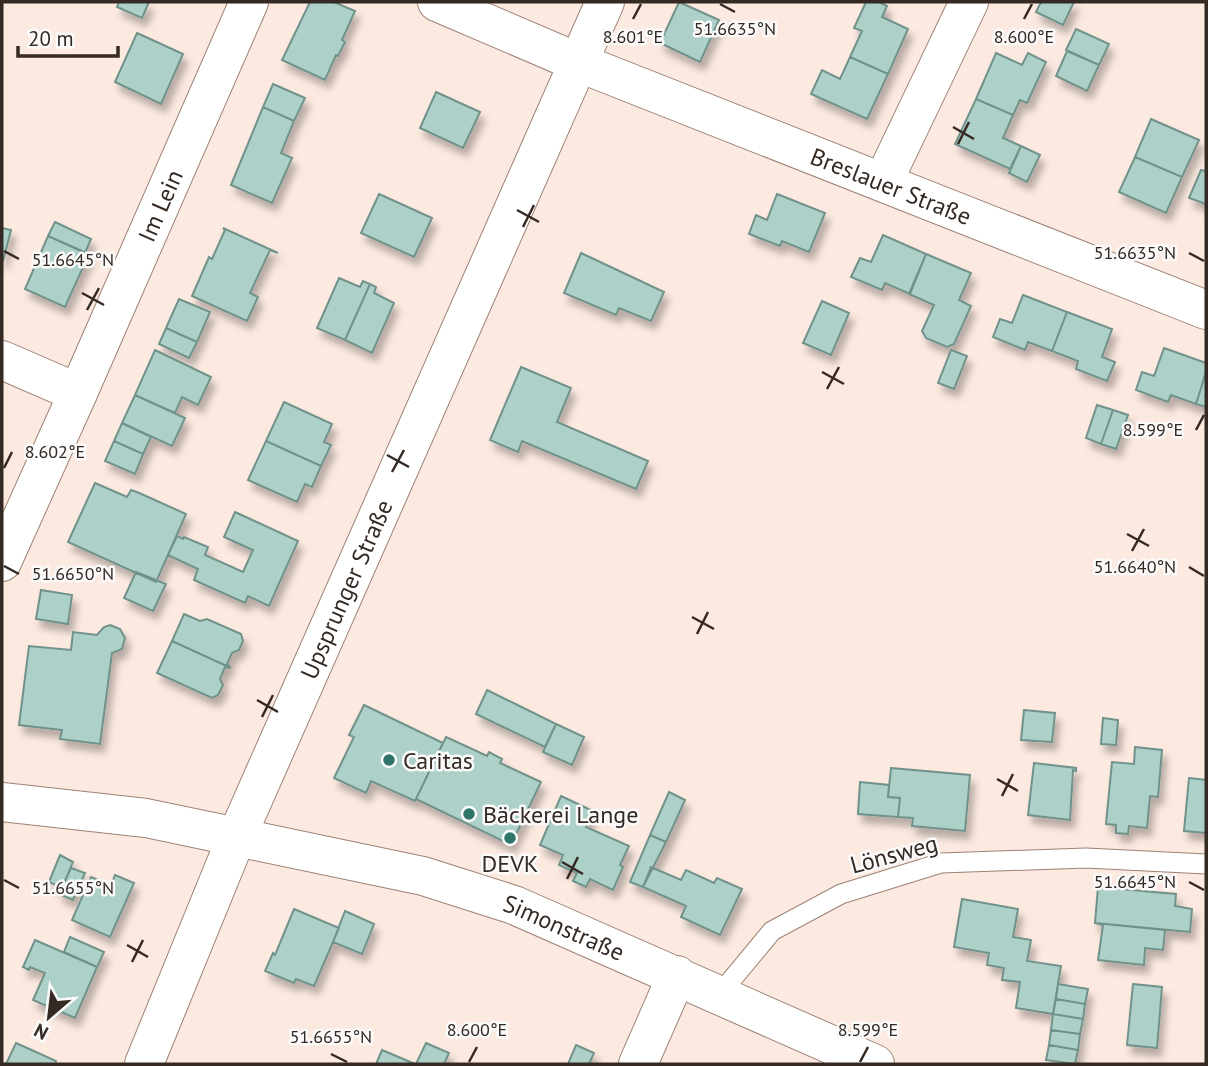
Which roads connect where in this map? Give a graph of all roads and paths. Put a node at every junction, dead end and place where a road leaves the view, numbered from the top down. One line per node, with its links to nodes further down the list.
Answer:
1 (249, 2): 9 (street, Im Lein)
2 (437, 2): 5 (street, Breslauer Straße)
3 (605, 2): 5 (street, Upsprunger Straße)
4 (969, 2): 6 (street)
5 (578, 62): 6 (street, Breslauer Straße); 12 (street, Upsprunger Straße)
6 (883, 182): 7 (street, Breslauer Straße)
7 (1206, 310)
8 (2, 360): 9 (street)
9 (78, 393): 10 (street, Im Lein)
10 (2, 562)
11 (2, 802): 12 (street, Simonstraße)
12 (237, 836): 14 (street, Simonstraße); 16 (street, Upsprunger Straße)
13 (1206, 864): 15 (lane, Lönsweg)
14 (677, 975): 15 (street, Simonstraße); 17 (street)
15 (719, 995): 18 (street, Simonstraße)
16 (144, 1064)
17 (638, 1064)
18 (874, 1064)

